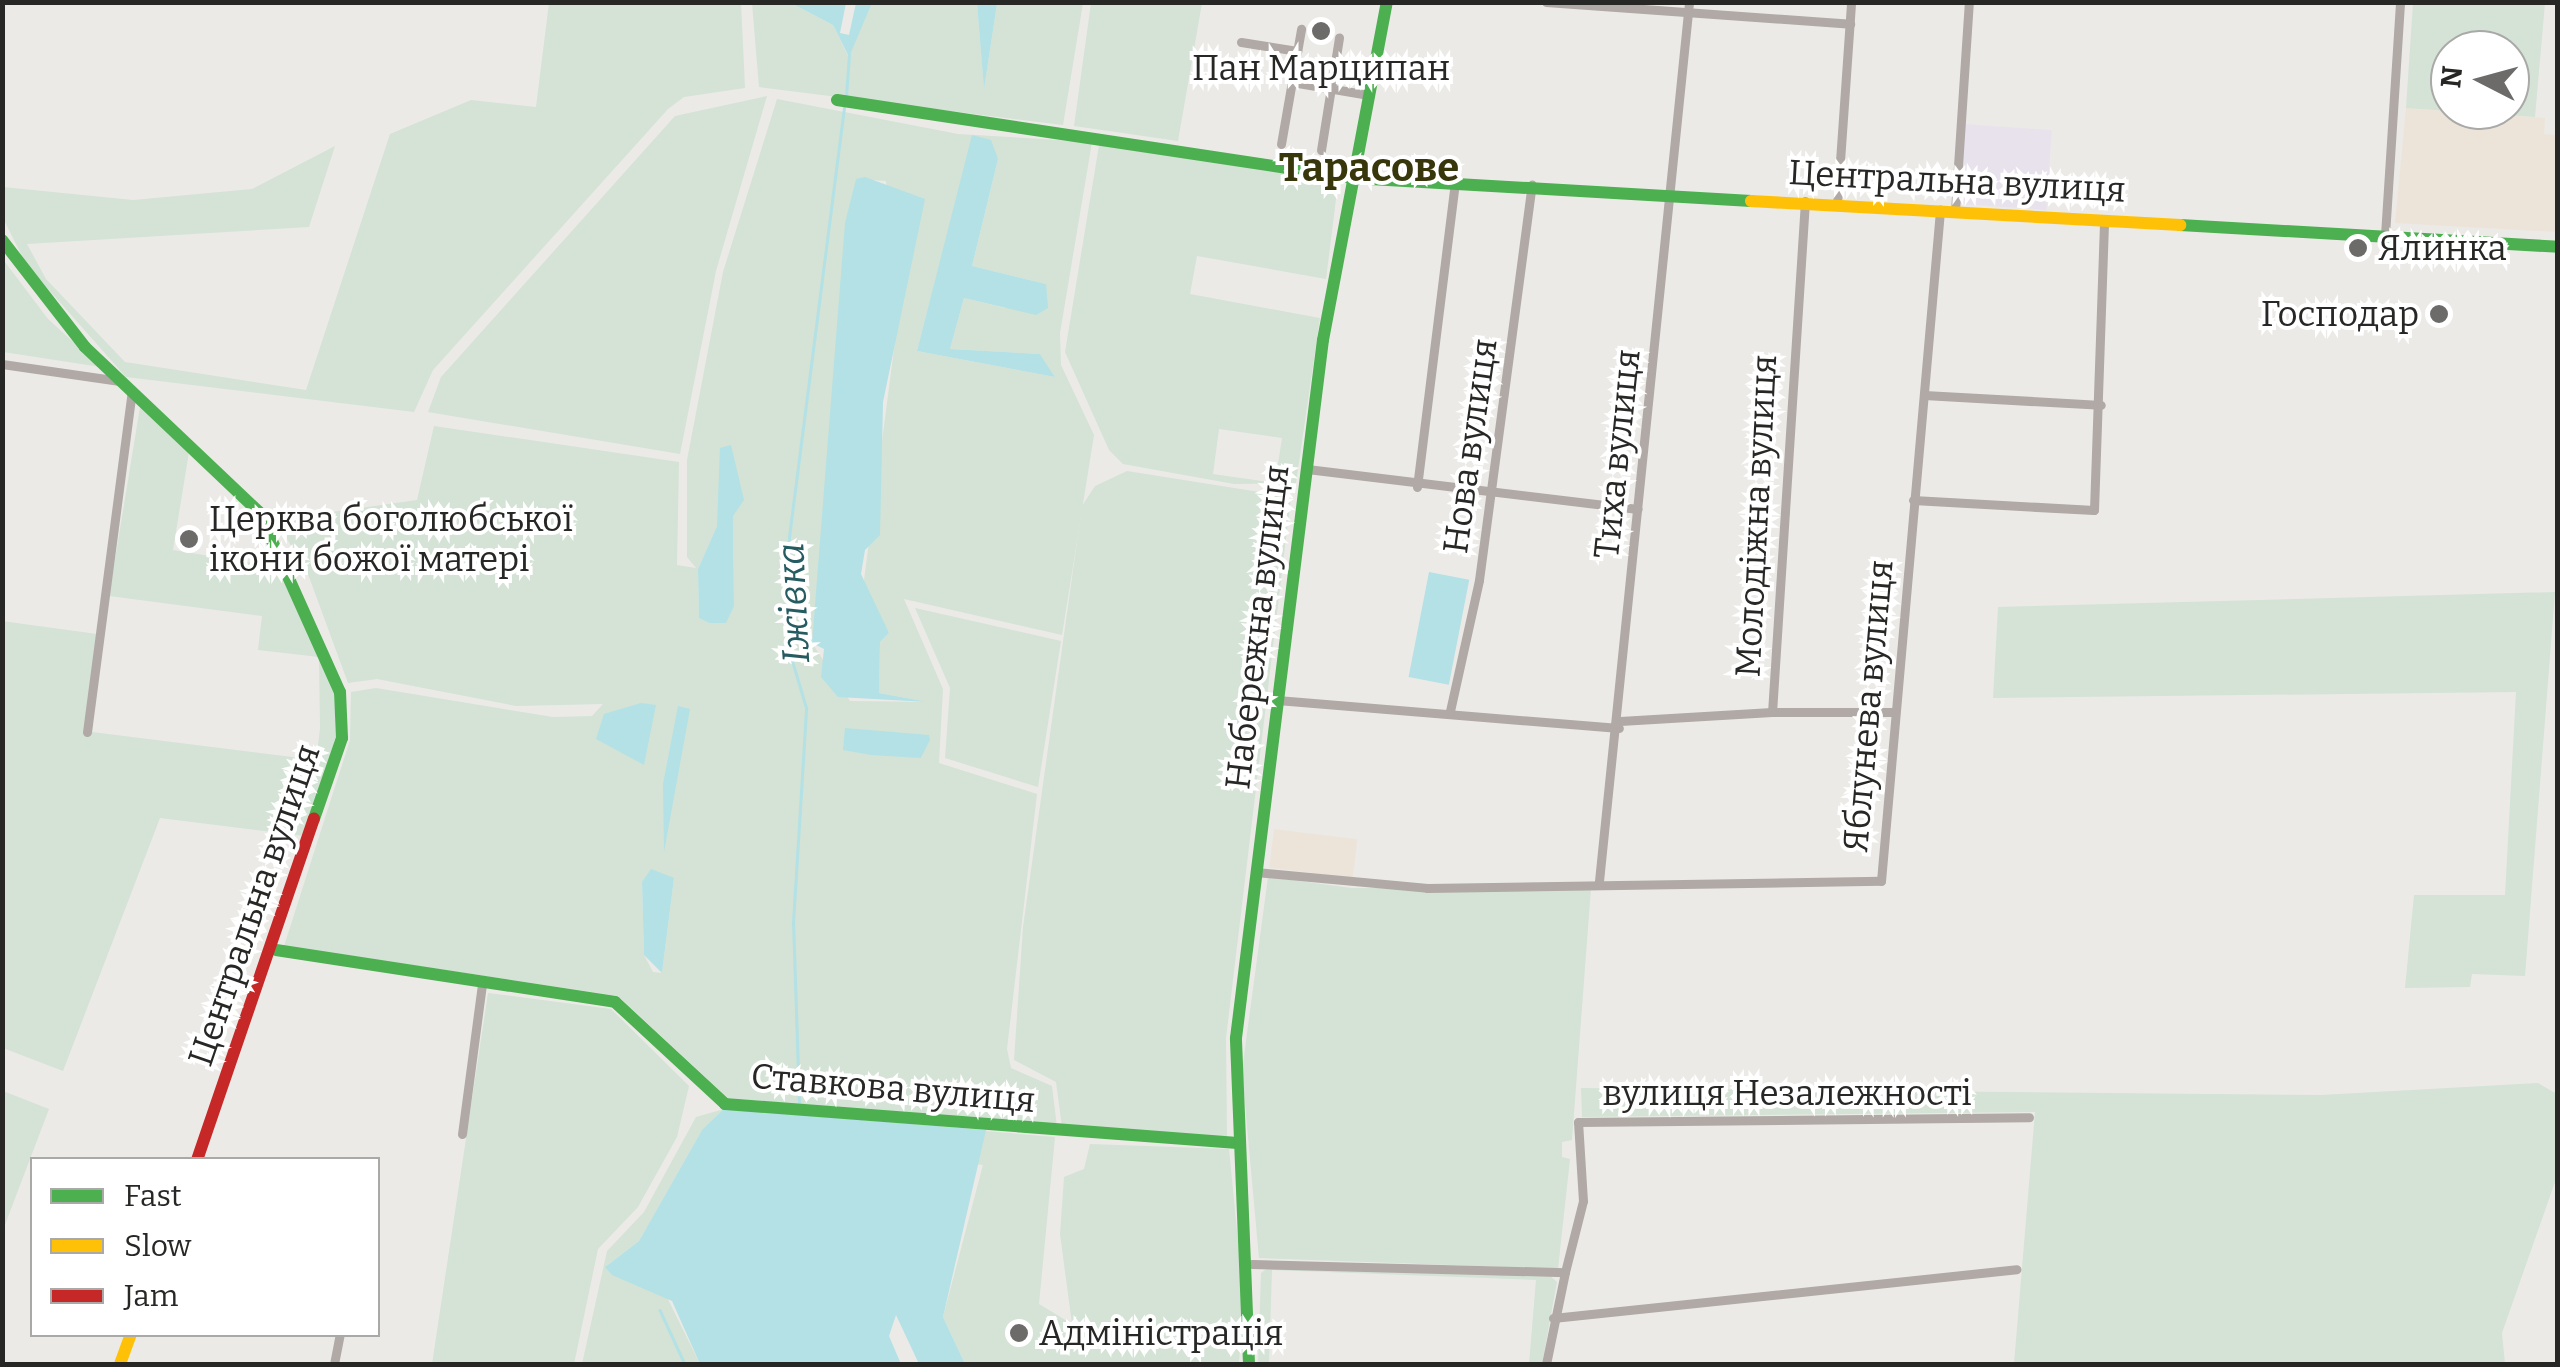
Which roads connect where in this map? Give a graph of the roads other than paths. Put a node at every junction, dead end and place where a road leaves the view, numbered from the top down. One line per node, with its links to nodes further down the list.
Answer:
1 (1387, 2): 15 (street, Набережна вулиця)
2 (1546, 2): 7 (street)
3 (1689, 2): 7 (street, Тиха вулиця)
4 (1851, 2): 8 (street)
5 (1969, 2): 26 (street)
6 (2400, 2): 28 (street)
7 (1688, 15): 8 (street); 22 (street, Тиха вулиця)
8 (1850, 24): 24 (street)
9 (1301, 30): 12 (street)
10 (1339, 37): 14 (street)
11 (1241, 42): 12 (street)
12 (1297, 52): 13 (street)
13 (1292, 82): 14 (street); 17 (street)
14 (1332, 88): 15 (street); 18 (street)
15 (1369, 94): 19 (street, Набережна вулиця)
16 (838, 100): 19 (street, Центральна вулиця)
17 (1282, 144)
18 (1321, 150)
19 (1353, 178): 20 (street, Центральна вулиця); 35 (street, Набережна вулиця)
20 (1456, 182): 21 (street, Центральна вулиця); 36 (street)
21 (1532, 185): 22 (street, Центральна вулиця); 37 (street, Нова вулиця)
22 (1674, 194): 23 (street, Центральна вулиця); 39 (street, Тиха вулиця)
23 (1805, 201): 24 (street, Центральна вулиця); 42 (street, Молодіжна вулиця)
24 (1837, 204): 25 (street, Центральна вулиця)
25 (1940, 210): 26 (street, Центральна вулиця); 33 (street, Яблунева вулиця)
26 (1955, 211): 27 (street, Центральна вулиця)
27 (2104, 220): 28 (street, Центральна вулиця); 34 (street)
28 (2385, 235): 30 (street, Центральна вулиця)
29 (2, 240): 32 (street, Центральна вулиця)
30 (2558, 247)
31 (2, 364): 32 (street)
32 (128, 386): 45 (street); 48 (street, Центральна вулиця)
33 (1924, 395): 34 (street); 38 (street, Яблунева вулиця)
34 (2101, 405): 38 (street)
35 (1308, 469): 36 (street); 40 (street, Набережна вулиця)
36 (1416, 487): 37 (street)
37 (1492, 495): 39 (street); 41 (street, Нова вулиця)
38 (1914, 500): 43 (street, Яблунева вулиця)
39 (1638, 509): 44 (street, Тиха вулиця)
40 (1277, 700): 41 (street); 46 (street, Набережна вулиця)
41 (1450, 711): 44 (street)
42 (1772, 712): 43 (street, Молодіжна вулиця); 44 (street)
43 (1893, 712): 47 (street, Яблунева вулиця)
44 (1619, 724): 47 (street, Тиха вулиця)
45 (87, 732)
46 (1256, 872): 47 (street, Яблунева вулиця); 52 (street, Набережна вулиця)
47 (1599, 881)
48 (282, 951): 49 (street, Ставкова вулиця); 53 (street, Центральна вулиця)
49 (482, 984): 51 (street); 52 (street, Ставкова вулиця)
50 (2029, 1117): 56 (street, вулиця Незалежності)
51 (462, 1134)
52 (1238, 1143): 54 (street, Набережна вулиця)
53 (198, 1157)
54 (1252, 1264): 56 (street); 62 (street, Набережна вулиця)
55 (2016, 1269): 57 (street)
56 (1565, 1272): 57 (street, вулиця Незалежності)
57 (1553, 1318): 63 (street, вулиця Незалежності)
58 (131, 1337): 60 (street)
59 (339, 1337): 61 (street)
60 (120, 1364)
61 (334, 1364)
62 (1250, 1364)
63 (1546, 1364)

